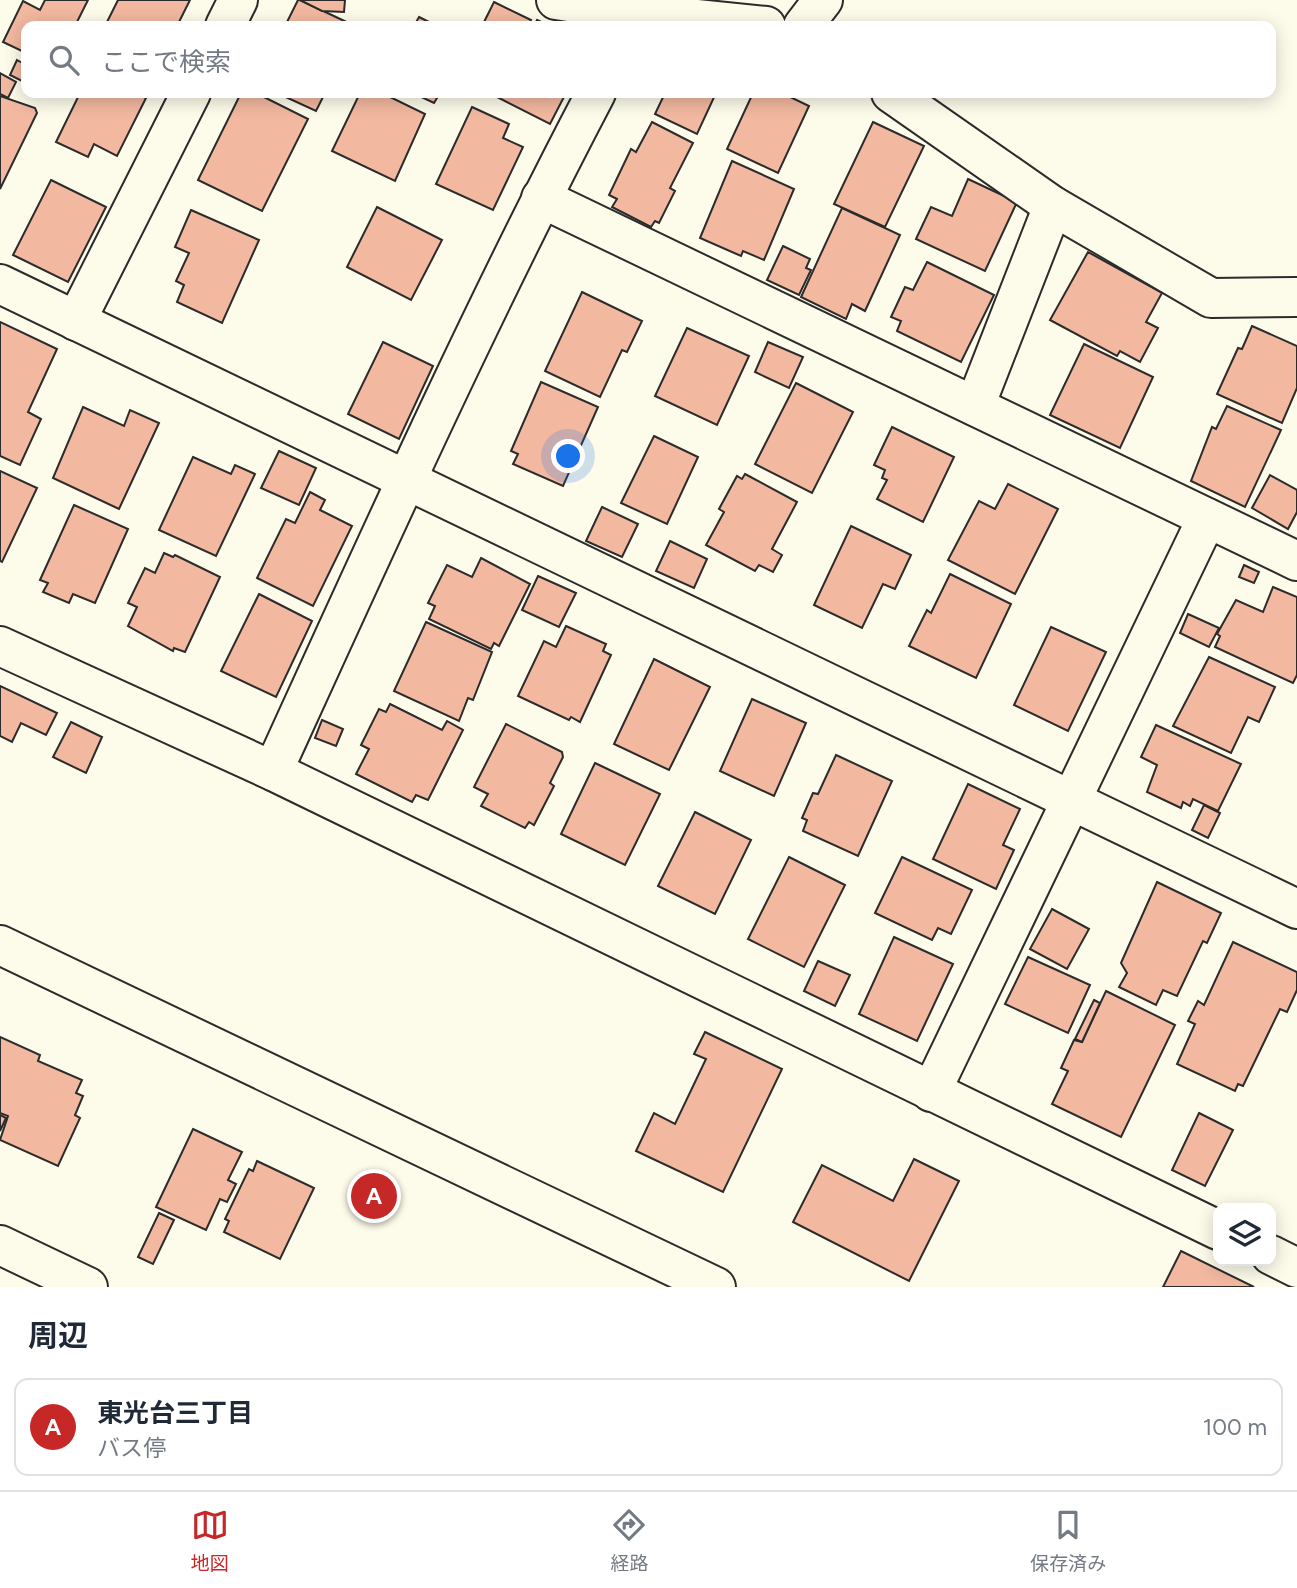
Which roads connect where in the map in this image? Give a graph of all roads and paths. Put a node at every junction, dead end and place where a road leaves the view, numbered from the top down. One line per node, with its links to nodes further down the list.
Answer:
1 (238, 0): 5 (street)
2 (556, 0): 4 (street)
3 (823, 0): 7 (street)
4 (635, 20): 6 (street)
5 (228, 21)
6 (657, 21)
7 (807, 21)
8 (188, 98): 15 (street)
9 (593, 98): 11 (street)
10 (898, 98): 12 (street)
11 (541, 198): 16 (street); 17 (street)
12 (1053, 206): 14 (street); 16 (street)
13 (0, 284): 15 (street)
14 (1297, 297)
15 (76, 321): 17 (street)
16 (975, 406): 18 (street)
17 (406, 479): 21 (street); 22 (street)
18 (1207, 518): 19 (street); 22 (street)
19 (1297, 561)
20 (0, 646): 21 (street)
21 (273, 771): 25 (street)
22 (1071, 799): 23 (street); 25 (street)
23 (1297, 909)
24 (0, 945): 32 (street)
25 (931, 1092): 26 (street)
26 (1213, 1228)
27 (0, 1245): 30 (street)
28 (1276, 1258): 29 (street)
29 (1297, 1268)
30 (30, 1275): 31 (street)
31 (88, 1287)
32 (716, 1287)

